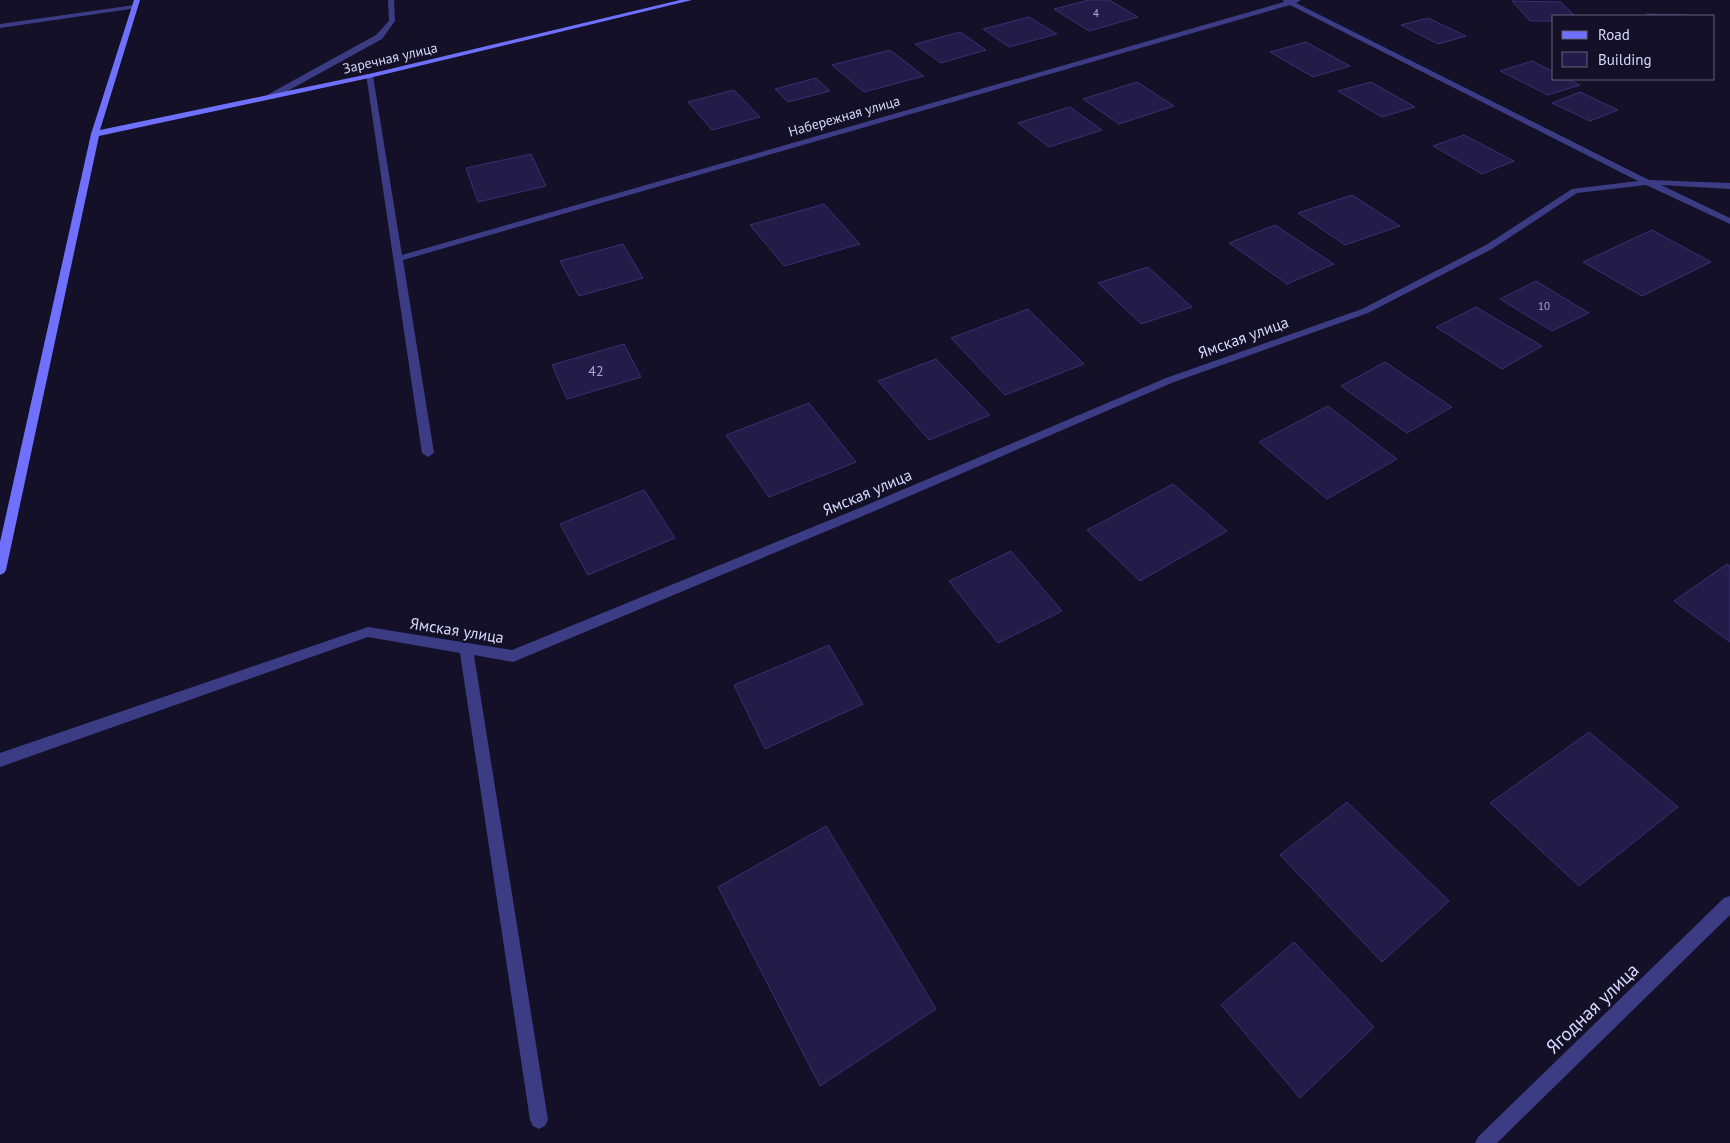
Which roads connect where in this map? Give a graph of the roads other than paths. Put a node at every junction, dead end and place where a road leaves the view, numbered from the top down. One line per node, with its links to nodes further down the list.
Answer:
1 (391, 0): 7 (street)
2 (689, 0): 6 (main road, Заречная улица)
3 (1292, 1): 9 (street); 12 (street, Набережная улица)
4 (136, 4): 5 (street); 8 (main road)
5 (0, 26)
6 (369, 76): 7 (main road, Заречная улица); 12 (street)
7 (270, 97): 8 (main road, Заречная улица)
8 (95, 134): 14 (main road)
9 (1647, 182): 10 (street, Ямская улица); 11 (street); 15 (street, Ямская улица)
10 (1730, 186)
11 (1730, 221)
12 (398, 260): 13 (street)
13 (428, 453)
14 (0, 570)
15 (466, 648): 16 (street, Ямская улица); 18 (street)
16 (0, 760)
17 (1730, 904): 19 (street, Ягодная улица)
18 (539, 1120)
19 (1484, 1143)

